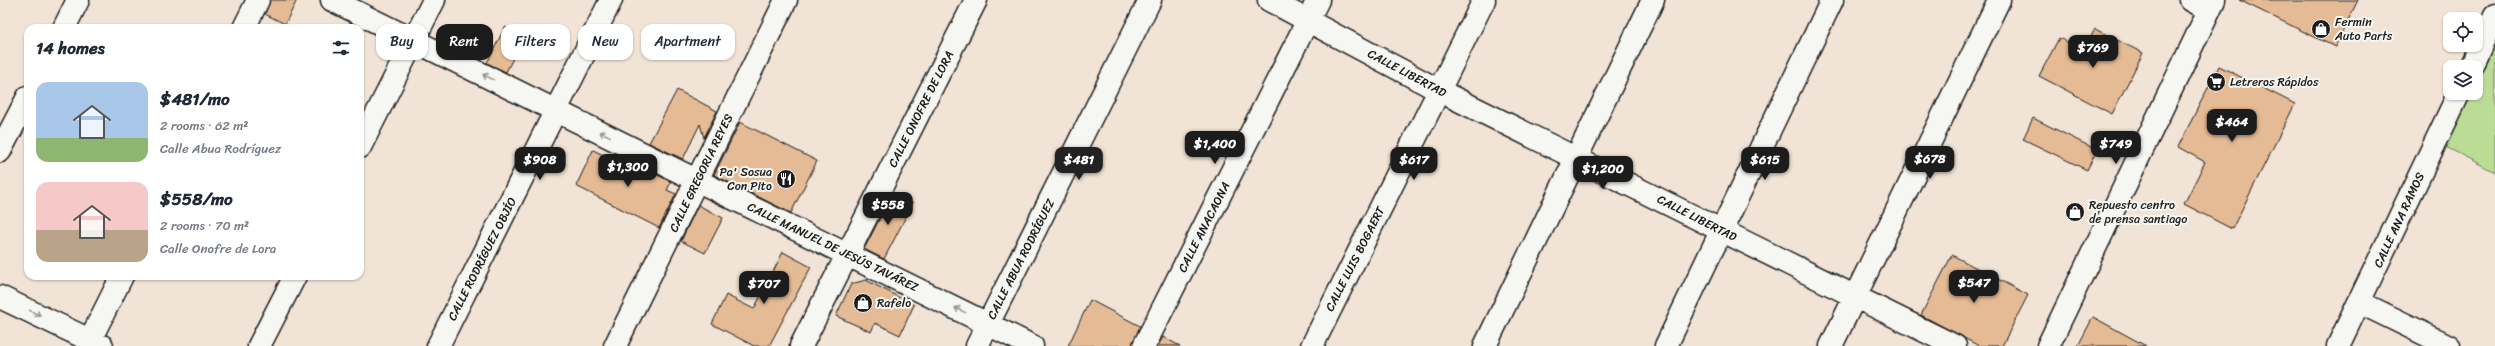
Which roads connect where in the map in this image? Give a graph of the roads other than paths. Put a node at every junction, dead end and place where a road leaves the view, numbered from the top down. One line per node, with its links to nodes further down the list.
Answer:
1 (78, 0): 18 (street)
2 (258, 0): 19 (street)
3 (332, 0): 20 (street, CALLE MANUEL DE JESÚS TAVÁREZ)
4 (434, 0): 21 (street)
5 (611, 0): 28 (street, CALLE RODRÍGUEZ OBJÍO)
6 (786, 0): 32 (street, CALLE GREGORIA REYES)
7 (976, 0): 34 (street, CALLE ONOFRE DE LORA)
8 (1150, 0): 40 (street, CALLE ABUA RODRÍGUEZ)
9 (1269, 0): 17 (street, CALLE LIBERTAD)
10 (1318, 0): 17 (street, CALLE ANACAONA)
11 (1484, 0): 25 (street, CALLE LUIS BOGAERT)
12 (1653, 0): 31 (street)
13 (1832, 0): 33 (street)
14 (1999, 0): 37 (street)
15 (2205, 3): 54 (street)
16 (2495, 15): 24 (street)
17 (1308, 19): 25 (street, CALLE LIBERTAD); 48 (street, CALLE ANACAONA)
18 (66, 24)
19 (246, 24)
20 (381, 24)
21 (422, 24)
22 (428, 47): 28 (street, CALLE MANUEL DE JESÚS TAVÁREZ, one-way to 22)
23 (404, 60): 29 (street)
24 (2474, 60)
25 (1440, 91): 31 (street, CALLE LIBERTAD); 49 (street, CALLE LUIS BOGAERT)
26 (2455, 100): 39 (street, CALLE ANA RAMOS)
27 (24, 105): 30 (street)
28 (556, 110): 32 (street, CALLE MANUEL DE JESÚS TAVÁREZ, one-way to 28); 43 (street, CALLE RODRÍGUEZ OBJÍO)
29 (364, 139)
30 (0, 151)
31 (1575, 157): 33 (street, CALLE LIBERTAD); 50 (street)
32 (697, 180): 34 (street, CALLE MANUEL DE JESÚS TAVÁREZ); 44 (street, CALLE GREGORIA REYES)
33 (1722, 232): 37 (street, CALLE LIBERTAD); 51 (street)
34 (847, 254): 40 (street, CALLE MANUEL DE JESÚS TAVÁREZ, one-way to 34); 45 (street, CALLE ONOFRE DE LORA)
35 (120, 280): 41 (street)
36 (293, 280): 42 (street)
37 (1855, 295): 52 (street); 53 (street, CALLE LIBERTAD)
38 (0, 297): 41 (street, one-way to 41)
39 (2361, 303): 55 (street, CALLE ANA RAMOS); 56 (street)
40 (988, 324): 46 (street, CALLE ABUA RODRÍGUEZ); 47 (street, CALLE MANUEL DE JESÚS TAVÁREZ)
41 (93, 344)
42 (259, 346)
43 (438, 346)
44 (615, 346)
45 (801, 346)
46 (977, 346)
47 (1032, 346)
48 (1144, 346)
49 (1312, 346)
50 (1485, 346)
51 (1666, 346)
52 (1831, 346)
53 (1955, 346)
54 (2048, 346)
55 (2338, 346)
56 (2449, 346)

